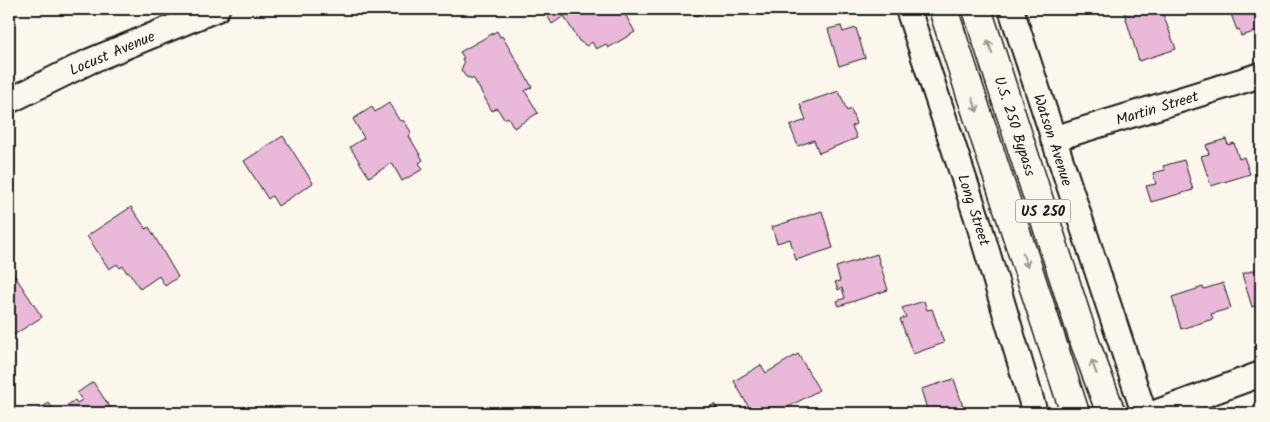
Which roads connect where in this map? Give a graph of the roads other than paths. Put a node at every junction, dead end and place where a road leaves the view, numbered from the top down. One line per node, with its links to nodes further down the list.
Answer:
1 (217, 9): 7 (street, Locust Avenue)
2 (908, 9): 10 (street, Long Street)
3 (944, 9): 11 (highway, US 250, one-way to 11)
4 (977, 9): 12 (highway, U.S. 250 Bypass / US 250, one-way to 4)
5 (1011, 9): 8 (street, Watson Avenue)
6 (1261, 75): 8 (street, Martin Street)
7 (9, 101)
8 (1053, 139): 13 (street, Watson Avenue)
9 (1261, 374): 14 (street)
10 (1035, 413)
11 (1075, 413)
12 (1111, 413)
13 (1144, 413)
14 (1155, 413)

